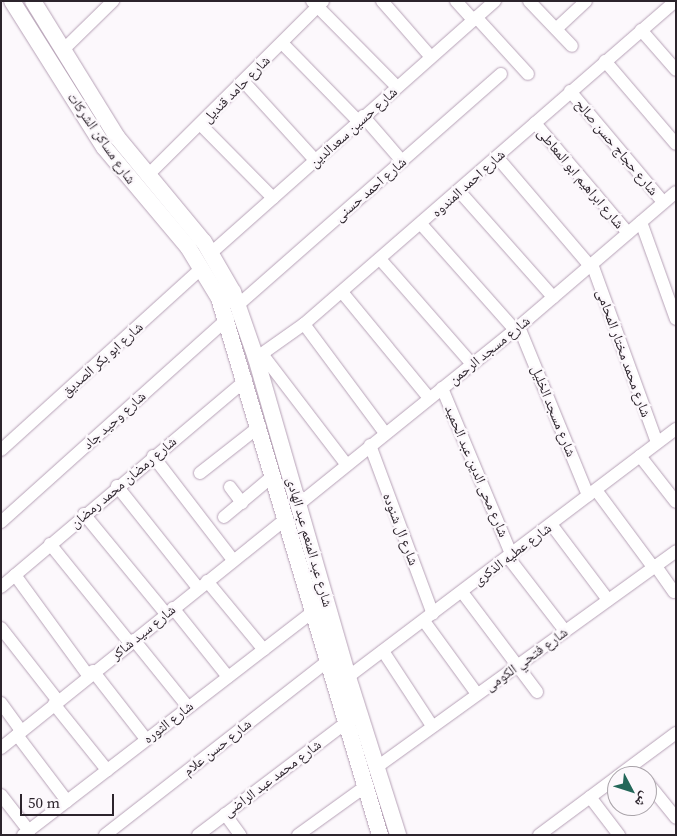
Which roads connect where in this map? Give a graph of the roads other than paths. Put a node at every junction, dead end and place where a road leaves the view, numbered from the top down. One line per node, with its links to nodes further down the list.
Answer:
1 (12, 1): 43 (street, شارع مساكن الشركات)
2 (33, 1): 16 (street, شارع مساكن الشركات)
3 (113, 1): 16 (street)
4 (382, 1): 17 (street)
5 (456, 1): 11 (street)
6 (495, 1): 11 (street, شارع حسين سعدالدين)
7 (529, 1): 12 (street)
8 (586, 1): 12 (street)
9 (675, 1): 13 (street, شارع احمد المندوه)
10 (318, 3): 14 (street, شارع حامد قنديل); 23 (street)
11 (474, 19): 17 (street, شارع حسين سعدالدين); 21 (street)
12 (556, 29): 15 (street)
13 (641, 30): 18 (street, شارع احمد المندوه); 19 (street)
14 (282, 43): 22 (street, شارع حامد قنديل); 25 (street)
15 (572, 46)
16 (64, 49): 32 (street, شارع مساكن الشركات)
17 (431, 56): 23 (street, شارع حسين سعدالدين)
18 (605, 61): 24 (street, شارع احمد المندوه); 28 (street)
19 (676, 70)
20 (502, 74): 31 (street, شارع احمد حسنى)
21 (528, 74)
22 (244, 82): 27 (street, شارع حامد قنديل); 30 (street)
23 (397, 87): 25 (street, شارع حسين سعدالدين)
24 (570, 91): 26 (street, شارع احمد المندوه); 36 (street, شارع حجاج حسن صالح)
25 (360, 119): 30 (street, شارع حسين سعدالدين); 31 (street)
26 (535, 123): 29 (street, شارع احمد المندوه); 39 (street, شارع ابراهيم ابو المعاطى)
27 (200, 124): 32 (street, شارع حامد قنديل); 35 (street)
28 (676, 144)
29 (497, 157): 33 (street, شارع احمد المندوه); 42 (street)
30 (315, 160): 35 (street, شارع حسين سعدالدين)
31 (402, 161): 46 (street, شارع احمد حسنى)
32 (147, 176): 40 (street, شارع مساكن الشركات)
33 (459, 191): 38 (street, شارع احمد المندوه); 45 (street)
34 (676, 192): 36 (street, شارع مسجد الرحمن)
35 (273, 198): 40 (street, شارع حسين سعدالدين)
36 (663, 202): 37 (street, شارع مسجد الرحمن)
37 (641, 222): 39 (street, شارع مسجد الرحمن); 48 (street)
38 (421, 224): 41 (street, شارع احمد المندوه); 50 (street, شارع مسجد الخليل)
39 (628, 233): 42 (street, شارع مسجد الرحمن)
40 (211, 253): 46 (street, شارع عبد المنعم عبد الهادى)
41 (380, 259): 44 (street, شارع احمد المندوه); 52 (street)
42 (591, 265): 45 (street, شارع مسجد الرحمن); 59 (street, شارع محمد مختار المحامى)
43 (202, 268): 47 (street, شارع عبد المنعم عبد الهادى); 61 (street, شارع ابو بكر الصديق)
44 (342, 292): 49 (street, شارع احمد المندوه); 55 (street)
45 (553, 297): 50 (street, شارع مسجد الرحمن)
46 (238, 305): 51 (street, شارع عبد المنعم عبد الهادى)
47 (228, 318): 53 (street, شارع عبد المنعم عبد الهادى); 76 (street, شارع وحيد جاد)
48 (676, 319)
49 (304, 324): 51 (street, شارع احمد المندوه); 58 (street)
50 (517, 329): 52 (street, شارع مسجد الرحمن); 69 (street, شارع مسجد الخليل)
51 (259, 356): 64 (street); 72 (street, شارع عبد المنعم عبد الهادى)
52 (472, 364): 54 (street, شارع مسجد الرحمن)
53 (246, 380): 56 (street, شارع عبد المنعم عبد الهادى); 62 (street, شارع رمضان محمد رمضان)
54 (442, 388): 55 (street, شارع مسجد الرحمن); 80 (street, شارع محى الدين عبد الحميد)
55 (429, 398): 58 (street, شارع مسجد الرحمن)
56 (260, 426): 65 (street); 66 (street, شارع عبد المنعم عبد الهادى)
57 (676, 429): 59 (street, شارع عطيه الذكرى)
58 (385, 433): 60 (street, شارع مسجد الرحمن)
59 (657, 443): 63 (street, شارع عطيه الذكرى)
60 (370, 445): 64 (street, شارع مسجد الرحمن); 91 (street, شارع ال شنوده)
61 (1, 450)
62 (153, 456): 67 (street, شارع رمضان محمد رمضان); 81 (street)
63 (640, 456): 69 (street, شارع عطيه الذكرى); 70 (street)
64 (346, 464): 72 (street, شارع مسجد الرحمن)
65 (200, 474)
66 (274, 475): 71 (street); 75 (street, شارع عبد المنعم عبد الهادى)
67 (118, 486): 73 (street, شارع رمضان محمد رمضان); 84 (street)
68 (230, 487): 71 (street)
69 (592, 492): 77 (street, شارع عطيه الذكرى); 82 (street, شارع مسجد الخليل)
70 (676, 502)
71 (242, 503): 74 (street)
72 (299, 504): 101 (street, شارع عبد المنعم عبد الهادى)
73 (84, 514): 78 (street, شارع رمضان محمد رمضان); 89 (street)
74 (224, 517)
75 (287, 518): 81 (street, شارع سيد شاكر); 90 (street, شارع عبد المنعم عبد الهادى)
76 (1, 522)
77 (551, 524): 80 (street, شارع عطيه الذكرى); 88 (street)
78 (50, 544): 83 (street, شارع رمضان محمد رمضان); 94 (street)
79 (676, 551): 82 (street, شارع فتحي الكومى)
80 (510, 556): 86 (street, شارع عطيه الذكرى); 93 (street, شارع محى الدين عبد الحميد)
81 (233, 560): 84 (street, شارع سيد شاكر)
82 (654, 566): 87 (street, شارع مسجد الخليل); 88 (street, شارع فتحي الكومى)
83 (14, 575): 85 (street, شارع رمضان محمد رمضان); 99 (street)
84 (203, 584): 89 (street, شارع سيد شاكر); 95 (street)
85 (1, 587)
86 (462, 592): 91 (street, شارع عطيه الذكرى); 98 (street)
87 (674, 592)
88 (608, 600): 93 (street, شارع فتحي الكومى)
89 (170, 611): 94 (street, شارع سيد شاكر); 100 (street)
90 (314, 611): 95 (street, شارع الثوره); 97 (street, شارع عبد المنعم عبد الهادى)
91 (428, 618): 96 (street, شارع عطيه الذكرى); 103 (street, شارع ال شنوده)
92 (1, 628): 104 (street)
93 (565, 631): 98 (street, شارع فتحي الكومى)
94 (132, 641): 99 (street, شارع سيد شاكر); 106 (street)
95 (264, 650): 100 (street, شارع الثوره)
96 (383, 651): 101 (street, شارع عطيه الذكرى); 108 (street)
97 (328, 660): 107 (street, شارع عبد المنعم عبد الهادى); 127 (street, شارع حسن علام)
98 (517, 666): 102 (street); 103 (street, شارع فتحي الكومى)
99 (91, 673): 104 (street, شارع سيد شاكر); 111 (street)
100 (228, 677): 106 (street, شارع الثوره)
101 (348, 678): 115 (street, شارع عبد المنعم عبد الهادى)
102 (537, 692)
103 (476, 694): 108 (street, شارع فتحي الكومى)
104 (56, 702): 109 (street, شارع سيد شاكر); 116 (street)
105 (1, 703): 109 (street)
106 (188, 707): 111 (street, شارع الثوره)
107 (347, 722): 118 (street, شارع عبد المنعم عبد الهادى); 123 (street, شارع محمد عبد الراضى)
108 (432, 726): 115 (street, شارع فتحي الكومى)
109 (19, 733): 112 (street, شارع سيد شاكر); 122 (street)
110 (676, 733): 113 (street)
111 (146, 739): 116 (street, شارع الثوره)
112 (1, 748)
113 (633, 764): 114 (street)
114 (630, 766)
115 (377, 767): 132 (street, شارع عبد المنعم عبد الهادى)
116 (107, 770): 122 (street, شارع الثوره)
117 (607, 784): 121 (street)
118 (366, 786): 130 (street); 131 (street, شارع عبد المنعم عبد الهادى)
119 (657, 794): 124 (street)
120 (1, 795): 125 (street)
121 (590, 797): 126 (street); 133 (street)
122 (67, 801): 125 (street, شارع الثوره)
123 (226, 814): 128 (street, شارع محمد عبد الراضى); 129 (street)
124 (676, 818)
125 (26, 833)
126 (544, 833)
127 (105, 835)
128 (198, 835)
129 (240, 835)
130 (298, 835)
131 (380, 835)
132 (398, 835)
133 (619, 835)

